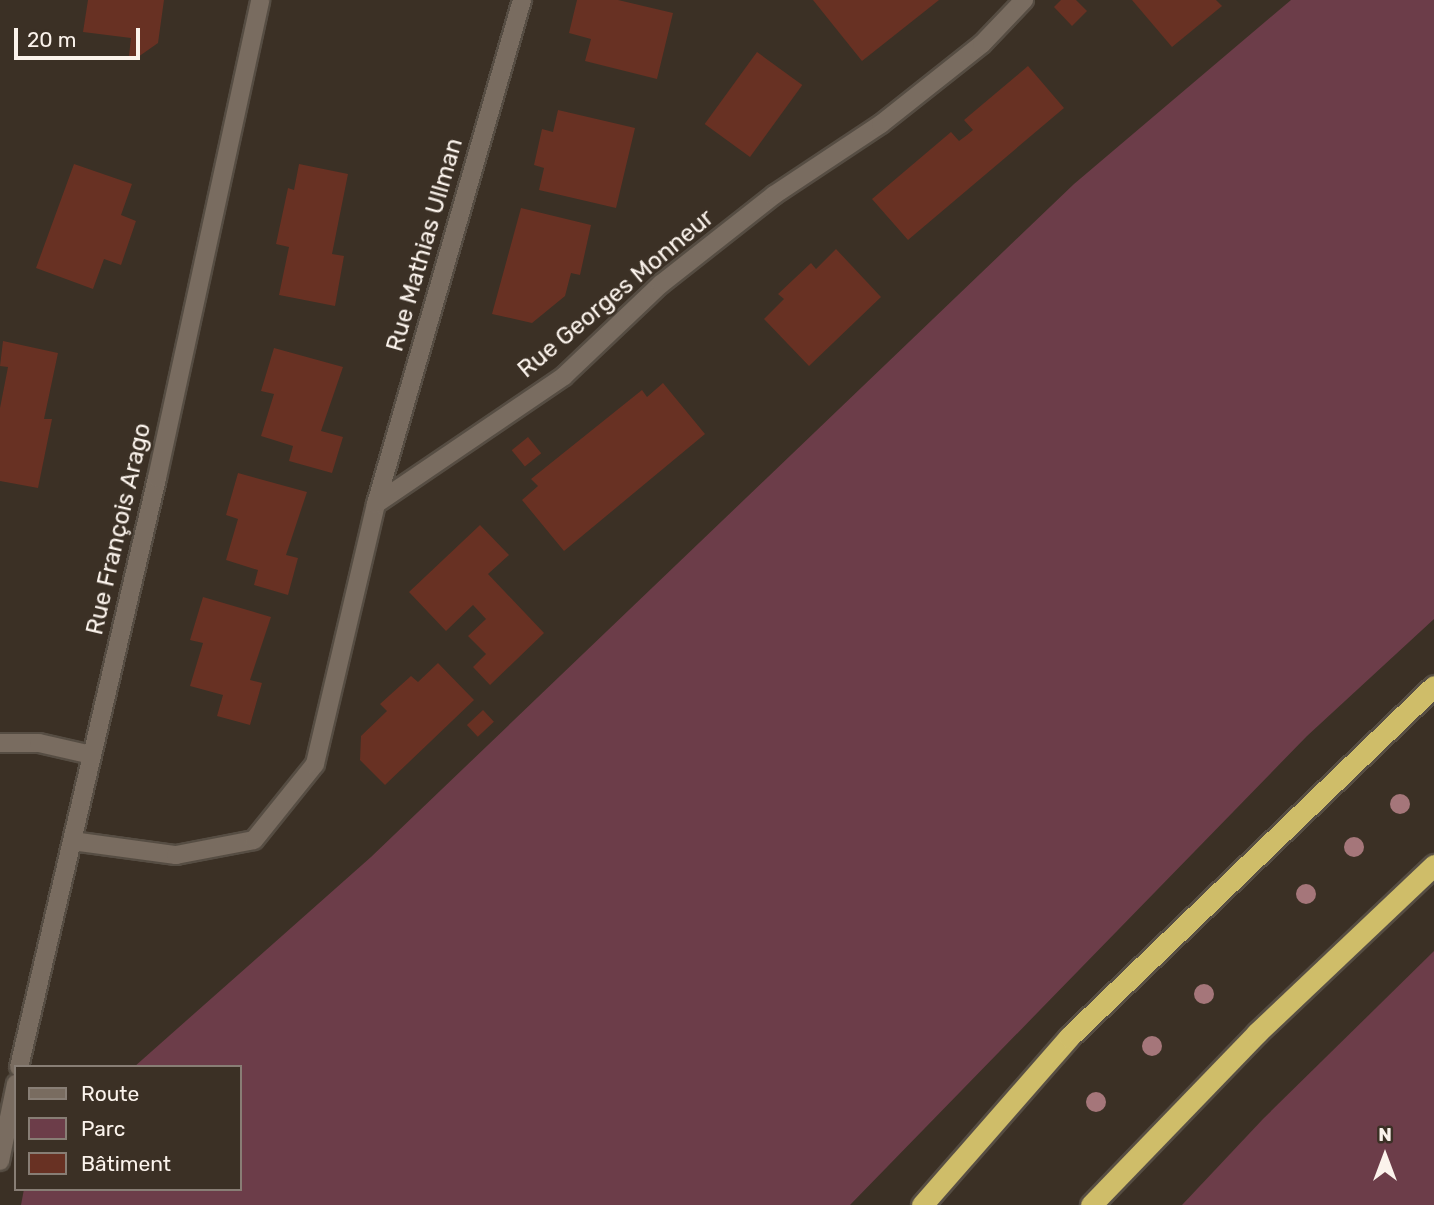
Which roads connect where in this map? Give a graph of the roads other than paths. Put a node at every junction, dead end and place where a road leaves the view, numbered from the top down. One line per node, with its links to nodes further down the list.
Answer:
1 (260, 0): 7 (street, Rue François Arago)
2 (522, 0): 4 (street, Rue Mathias Ullman)
3 (1024, 0): 4 (street, Rue Georges Monneur)
4 (376, 503): 8 (street)
5 (1434, 686): 14 (highway)
6 (0, 743): 7 (street)
7 (93, 755): 8 (street, Rue François Arago)
8 (72, 841): 10 (street, Rue François Arago)
9 (1434, 865): 12 (highway)
10 (19, 1065)
11 (14, 1094): 13 (street)
12 (1135, 1160): 15 (highway); 16 (highway)
13 (0, 1161)
14 (922, 1205)
15 (1091, 1205)
16 (1101, 1205)

